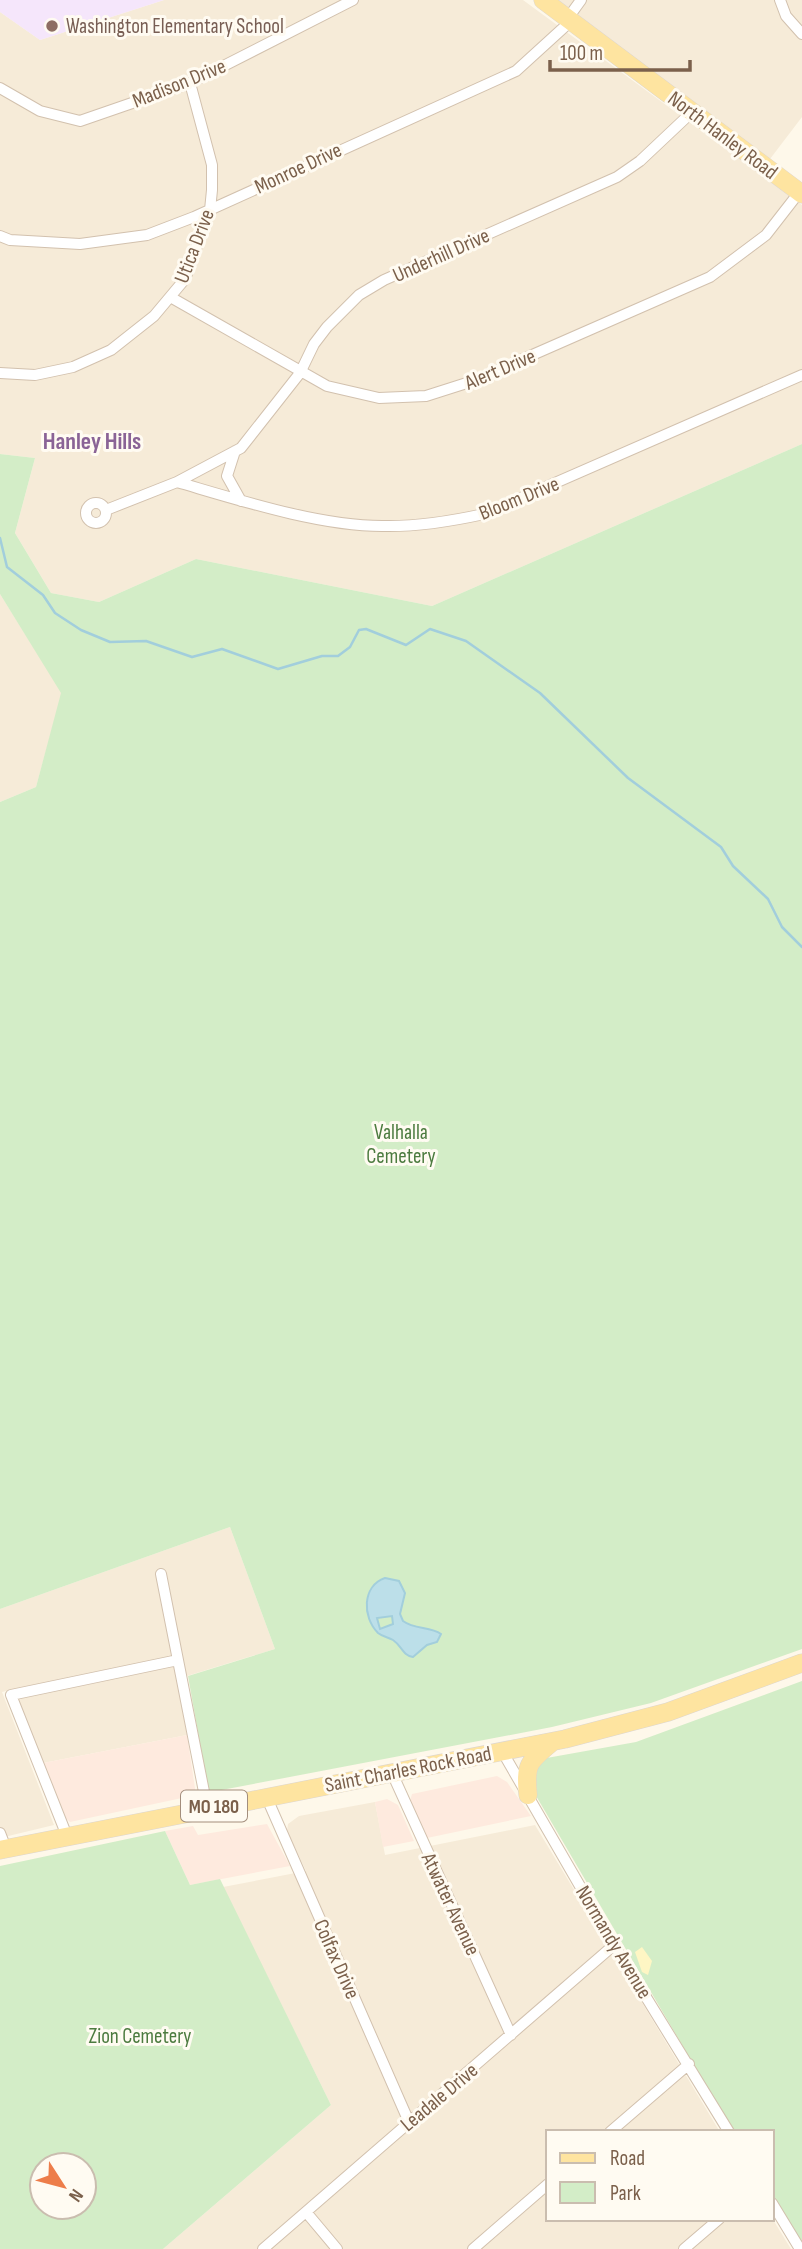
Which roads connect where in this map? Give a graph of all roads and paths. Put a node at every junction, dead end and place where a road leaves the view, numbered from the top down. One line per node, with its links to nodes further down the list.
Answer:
1 (353, 0): 7 (street, Madison Drive)
2 (543, 0): 5 (main road, North Hanley Road)
3 (580, 0): 5 (street, Monroe Drive)
4 (780, 0): 6 (street)
5 (570, 19): 9 (main road, North Hanley Road); 11 (street, Monroe Drive)
6 (802, 34)
7 (190, 83): 8 (street, Madison Drive); 11 (street, Utica Drive)
8 (0, 88)
9 (692, 112): 10 (main road, North Hanley Road); 15 (street, Underhill Drive)
10 (801, 192): 15 (street, Alert Drive)
11 (210, 209): 12 (street, Monroe Drive); 13 (street, Utica Drive)
12 (0, 236)
13 (172, 298): 14 (street, Utica Drive); 15 (street, Alert Drive)
14 (0, 373)
15 (300, 373): 17 (street, Underhill Drive)
16 (802, 375): 19 (street, Bloom Drive)
17 (235, 451): 18 (street, Underhill Drive); 19 (street)
18 (177, 482): 19 (street, Bloom Drive); 20 (street, Underhill Drive)
19 (241, 501)
20 (106, 510)
21 (161, 1574): 22 (street)
22 (178, 1660): 29 (street); 31 (street)
23 (802, 1663): 24 (main road, Saint Charles Rock Road / MO 180)
24 (554, 1741): 25 (main road, Saint Charles Rock Road / MO 180); 28 (main road)
25 (502, 1751): 26 (main road, Saint Charles Rock Road / MO 180); 28 (street, Normandy Avenue)
26 (392, 1773): 27 (main road, Saint Charles Rock Road / MO 180); 34 (street, Atwater Avenue)
27 (266, 1796): 29 (main road, Saint Charles Rock Road / MO 180); 36 (street, Colfax Drive)
28 (528, 1796): 33 (street, Normandy Avenue)
29 (207, 1807): 31 (main road, Saint Charles Rock Road / MO 180)
30 (0, 1833): 32 (street)
31 (67, 1836): 32 (main road, Saint Charles Rock Road / MO 180)
32 (2, 1852)
33 (614, 1945): 34 (street, Leadale Drive); 35 (street, Normandy Avenue)
34 (511, 2035): 36 (street, Leadale Drive)
35 (689, 2064): 37 (street); 38 (street, Normandy Avenue)
36 (409, 2122): 41 (street, Leadale Drive)
37 (612, 2130)
38 (728, 2130)
39 (546, 2186): 45 (street)
40 (774, 2206): 47 (street)
41 (306, 2212): 43 (street, Leadale Drive); 44 (street)
42 (717, 2221): 46 (street)
43 (263, 2249)
44 (337, 2249)
45 (473, 2249)
46 (684, 2249)
47 (800, 2249)

